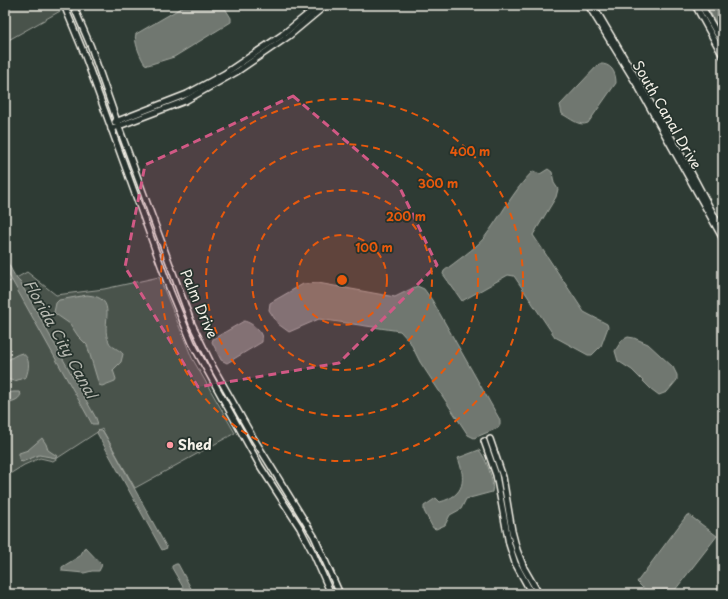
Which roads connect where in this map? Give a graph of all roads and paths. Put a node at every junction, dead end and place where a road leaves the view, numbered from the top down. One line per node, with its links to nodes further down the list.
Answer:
1 (64, 5): 12 (street, Palm Drive)
2 (73, 5): 11 (street, Palm Drive)
3 (319, 5): 11 (street)
4 (326, 5): 11 (street)
5 (588, 5): 14 (street, South Canal Drive)
6 (593, 5): 13 (street, South Canal Drive)
7 (695, 5): 10 (street)
8 (701, 5): 9 (street)
9 (723, 44)
10 (723, 56)
11 (118, 123): 12 (street); 19 (street, Palm Drive)
12 (111, 126): 18 (street, Palm Drive)
13 (723, 233)
14 (723, 238)
15 (526, 571): 16 (street); 16 (street); 17 (street)
16 (521, 574): 20 (street)
17 (538, 592): 20 (street)
18 (332, 594)
19 (340, 594)
20 (532, 594)

